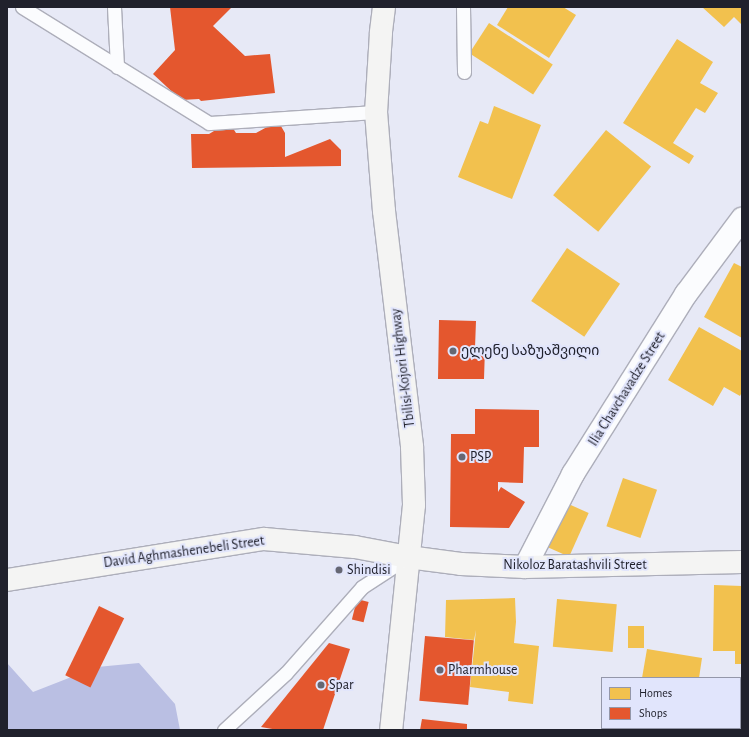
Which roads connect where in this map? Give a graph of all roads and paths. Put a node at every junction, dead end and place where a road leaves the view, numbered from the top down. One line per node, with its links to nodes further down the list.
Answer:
1 (22, 7): 5 (lane)
2 (114, 7): 5 (lane)
3 (384, 7): 7 (main road, Tbilisi-Kojori Highway)
4 (463, 7): 6 (lane)
5 (117, 67): 7 (lane)
6 (464, 72)
7 (376, 112): 9 (main road, Tbilisi-Kojori Highway)
8 (742, 219): 11 (street, Ilia Chavchavadze Street)
9 (408, 557): 11 (main road, Nikoloz Baratashvili Street); 12 (main road, David Aghmashenebeli Street); 13 (lane); 14 (main road, Tbilisi-Kojori Highway)
10 (742, 562): 11 (main road, Nikoloz Baratashvili Street)
11 (525, 567)
12 (7, 580)
13 (224, 730)
14 (391, 730)

